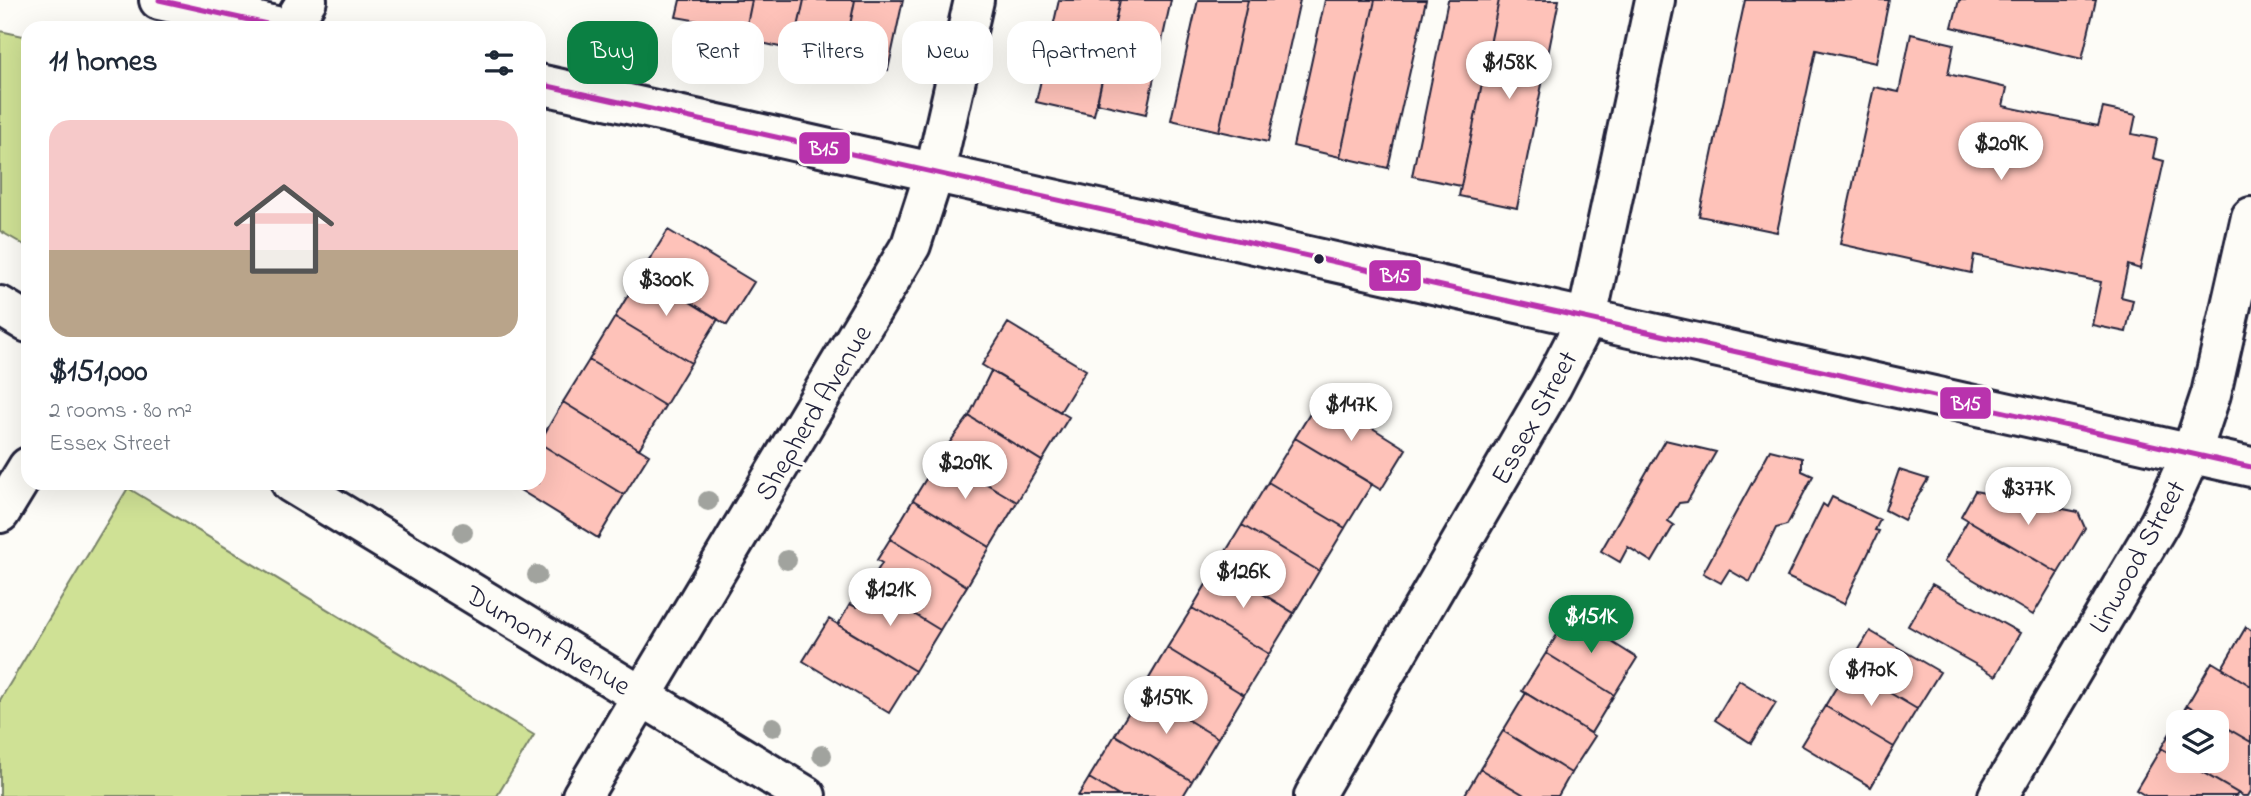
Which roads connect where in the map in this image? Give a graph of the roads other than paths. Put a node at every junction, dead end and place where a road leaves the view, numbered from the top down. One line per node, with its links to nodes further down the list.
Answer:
1 (159, 0): 5 (street)
2 (307, 0): 6 (street)
3 (974, 0): 8 (street, Shepherd Avenue)
4 (1655, 0): 11 (street, Essex Street)
5 (256, 21)
6 (293, 21)
7 (546, 86): 8 (street)
8 (935, 171): 11 (street); 18 (street, Shepherd Avenue)
9 (2251, 217): 13 (street, Linwood Street)
10 (0, 306): 12 (street)
11 (1587, 318): 13 (street); 21 (street, Essex Street)
12 (21, 319)
13 (2191, 454): 14 (street); 22 (street, Linwood Street)
14 (2251, 467)
15 (21, 478): 17 (street)
16 (303, 490): 18 (street, Dumont Avenue)
17 (0, 513)
18 (643, 696): 19 (street, Shepherd Avenue); 20 (street, Dumont Avenue)
19 (582, 796)
20 (806, 796)
21 (1314, 796)
22 (1998, 796)

